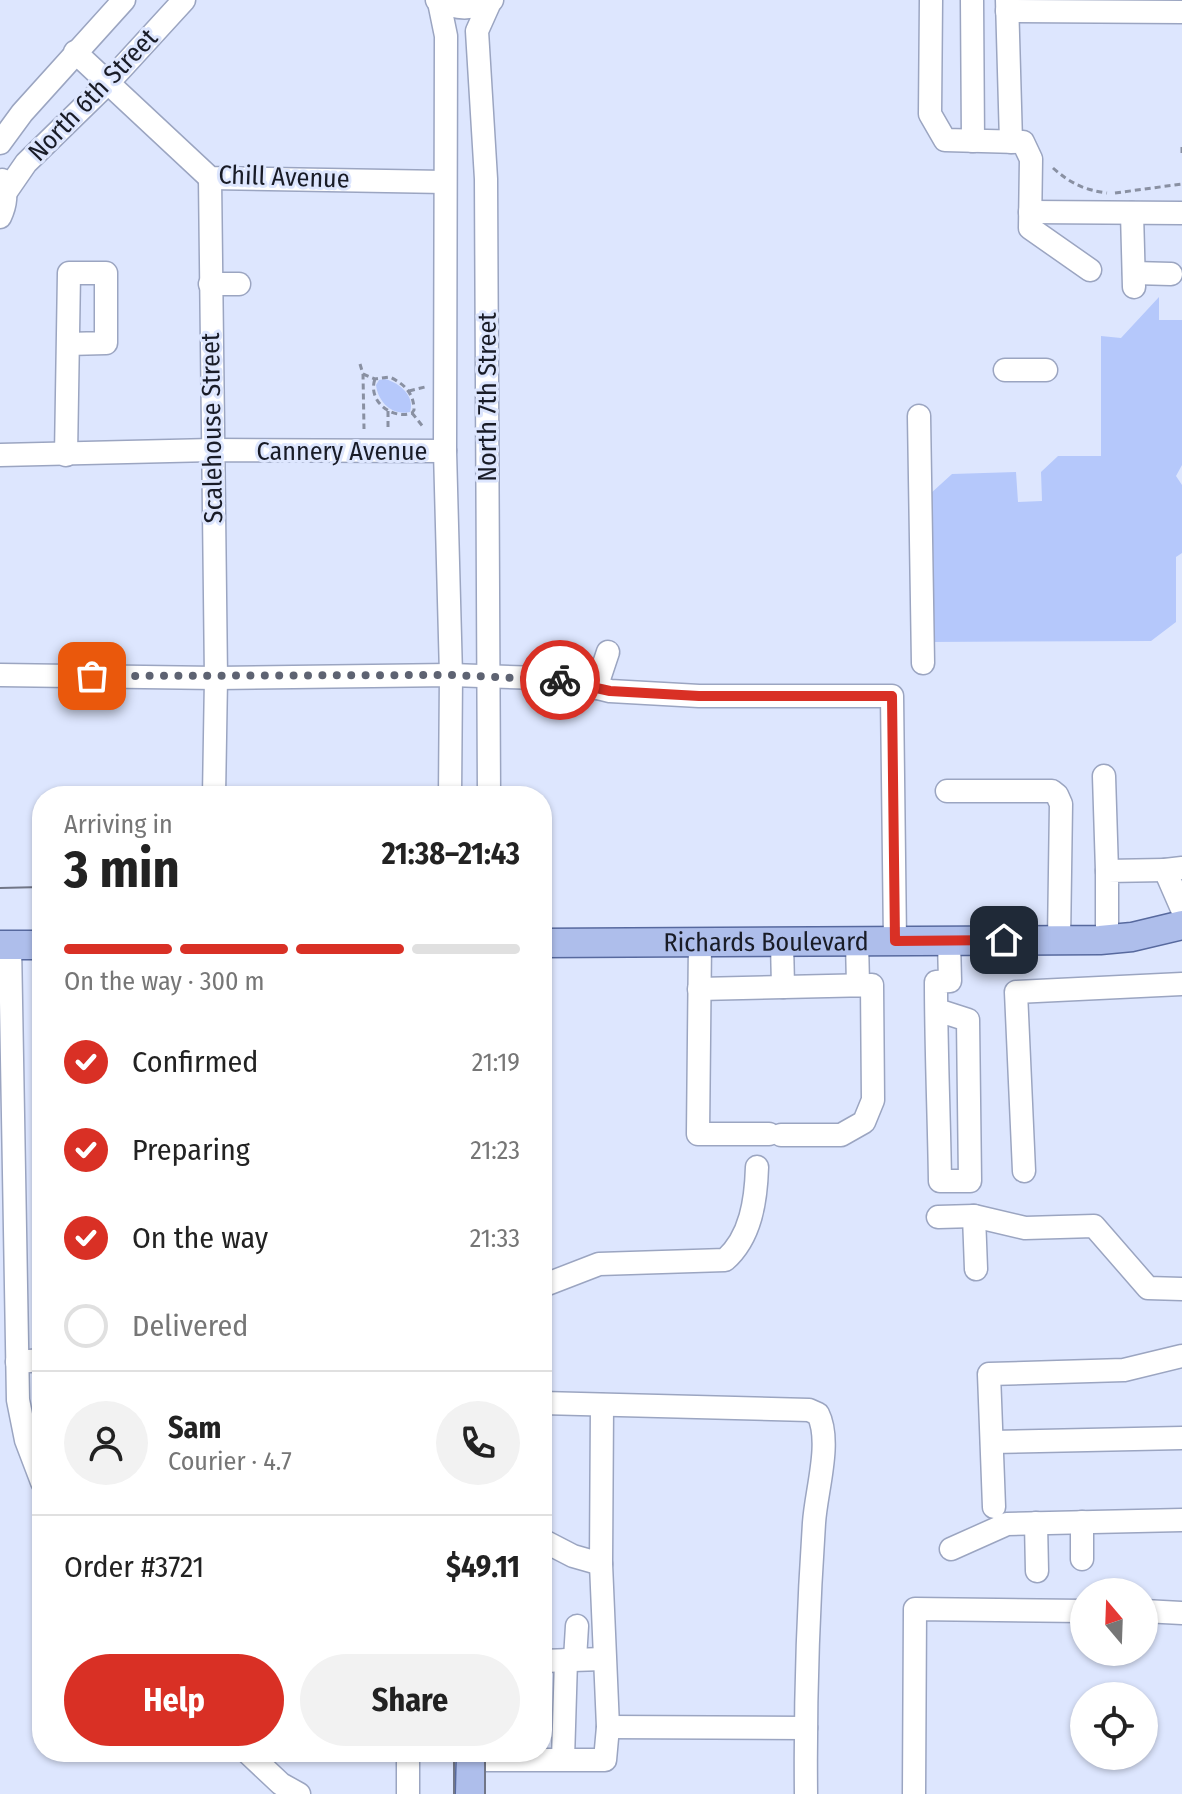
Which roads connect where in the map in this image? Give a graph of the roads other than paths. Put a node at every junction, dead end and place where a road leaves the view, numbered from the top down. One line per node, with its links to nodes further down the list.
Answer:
1 (124, 0): 9 (street, North 6th Street)
2 (184, 0): 10 (street, North 6th Street)
3 (931, 0): 11 (street)
4 (972, 0): 11 (street)
5 (438, 1): 6 (street); 15 (street, North 7th Street)
6 (491, 1): 37 (street, North 7th Street)
7 (1007, 6): 8 (street); 12 (street)
8 (1182, 12)
9 (75, 52): 10 (street, Chill Avenue); 13 (street, North 6th Street)
10 (108, 83): 14 (street, Chill Avenue); 16 (street, North 6th Street)
11 (973, 141): 12 (street)
12 (1011, 142): 17 (street)
13 (0, 143)
14 (210, 178): 15 (street, Chill Avenue); 23 (street, Scalehouse Street)
15 (445, 182): 30 (street, North 7th Street)
16 (3, 185): 20 (street)
17 (1030, 212): 18 (street); 21 (street)
18 (1132, 213): 19 (street); 22 (street)
19 (1182, 213)
20 (0, 217)
21 (1090, 270)
22 (1171, 274)
23 (210, 284): 24 (street); 29 (street, Scalehouse Street)
24 (239, 284)
25 (68, 344): 32 (street)
26 (1005, 370): 27 (street)
27 (1046, 370)
28 (919, 416): 34 (street)
29 (212, 450): 30 (street, Cannery Avenue); 32 (street, Cannery Avenue); 38 (street, Scalehouse Street)
30 (445, 451): 36 (street, North 7th Street)
31 (0, 455): 32 (street, Cannery Avenue)
32 (66, 455)
33 (608, 652): 39 (street)
34 (923, 663)
35 (0, 675): 38 (street)
36 (451, 675): 37 (street); 38 (street); 42 (street, North 7th Street)
37 (487, 676): 39 (street); 43 (street, North 7th Street)
38 (216, 678): 41 (street, Scalehouse Street)
39 (596, 688): 52 (street)
40 (1104, 776): 46 (street)
41 (214, 786)
42 (450, 786)
43 (489, 786)
44 (947, 791): 50 (street)
45 (1173, 869): 46 (street); 47 (street)
46 (1107, 871): 49 (street)
47 (1182, 909)
48 (1182, 925): 49 (main road, Richards Boulevard)
49 (1107, 939): 50 (main road, Richards Boulevard)
50 (1059, 940): 53 (main road, Richards Boulevard)
51 (857, 941): 52 (main road, Richards Boulevard); 55 (main road, Richards Boulevard); 60 (street)
52 (895, 941): 53 (main road, Richards Boulevard)
53 (949, 941): 63 (street)
54 (700, 942): 55 (main road, Richards Boulevard); 56 (main road, Richards Boulevard); 62 (street)
55 (782, 942): 61 (street)
56 (552, 943)
57 (5, 945): 58 (main road); 75 (street)
58 (32, 945)
59 (1182, 984): 67 (street)
60 (858, 985): 61 (street); 62 (street)
61 (783, 987): 62 (street)
62 (699, 989)
63 (937, 1010): 64 (street); 65 (street)
64 (938, 1070): 65 (street); 65 (street)
65 (969, 1071)
66 (757, 1167): 71 (street)
67 (1024, 1171)
68 (974, 1216): 69 (street); 70 (street); 72 (street)
69 (938, 1217)
70 (976, 1269)
71 (552, 1282)
72 (1182, 1289)
73 (1182, 1356): 79 (street)
74 (32, 1361): 75 (street)
75 (17, 1362): 80 (street)
76 (552, 1403): 77 (street)
77 (602, 1405): 88 (street); 98 (street)
78 (1182, 1438): 79 (street)
79 (992, 1442): 81 (street)
80 (32, 1454)
81 (994, 1507)
82 (1182, 1520): 83 (street)
83 (1082, 1522): 84 (street); 87 (street)
84 (1036, 1523): 86 (street); 89 (street)
85 (552, 1545): 88 (street)
86 (951, 1549)
87 (1082, 1559)
88 (601, 1564): 94 (street)
89 (1037, 1571)
90 (1070, 1611): 108 (street)
91 (1158, 1612): 92 (street)
92 (1182, 1613)
93 (577, 1626): 95 (street)
94 (603, 1659): 95 (street); 97 (street)
95 (571, 1660): 96 (street); 100 (street)
96 (552, 1661)
97 (608, 1727): 98 (street); 100 (street)
98 (806, 1728): 107 (street)
99 (552, 1758): 100 (street)
100 (563, 1759)
101 (258, 1762): 104 (street)
102 (408, 1762): 105 (street)
103 (471, 1762): 106 (main road)
104 (299, 1794)
105 (408, 1794)
106 (470, 1794)
107 (806, 1794)
108 (914, 1794)

